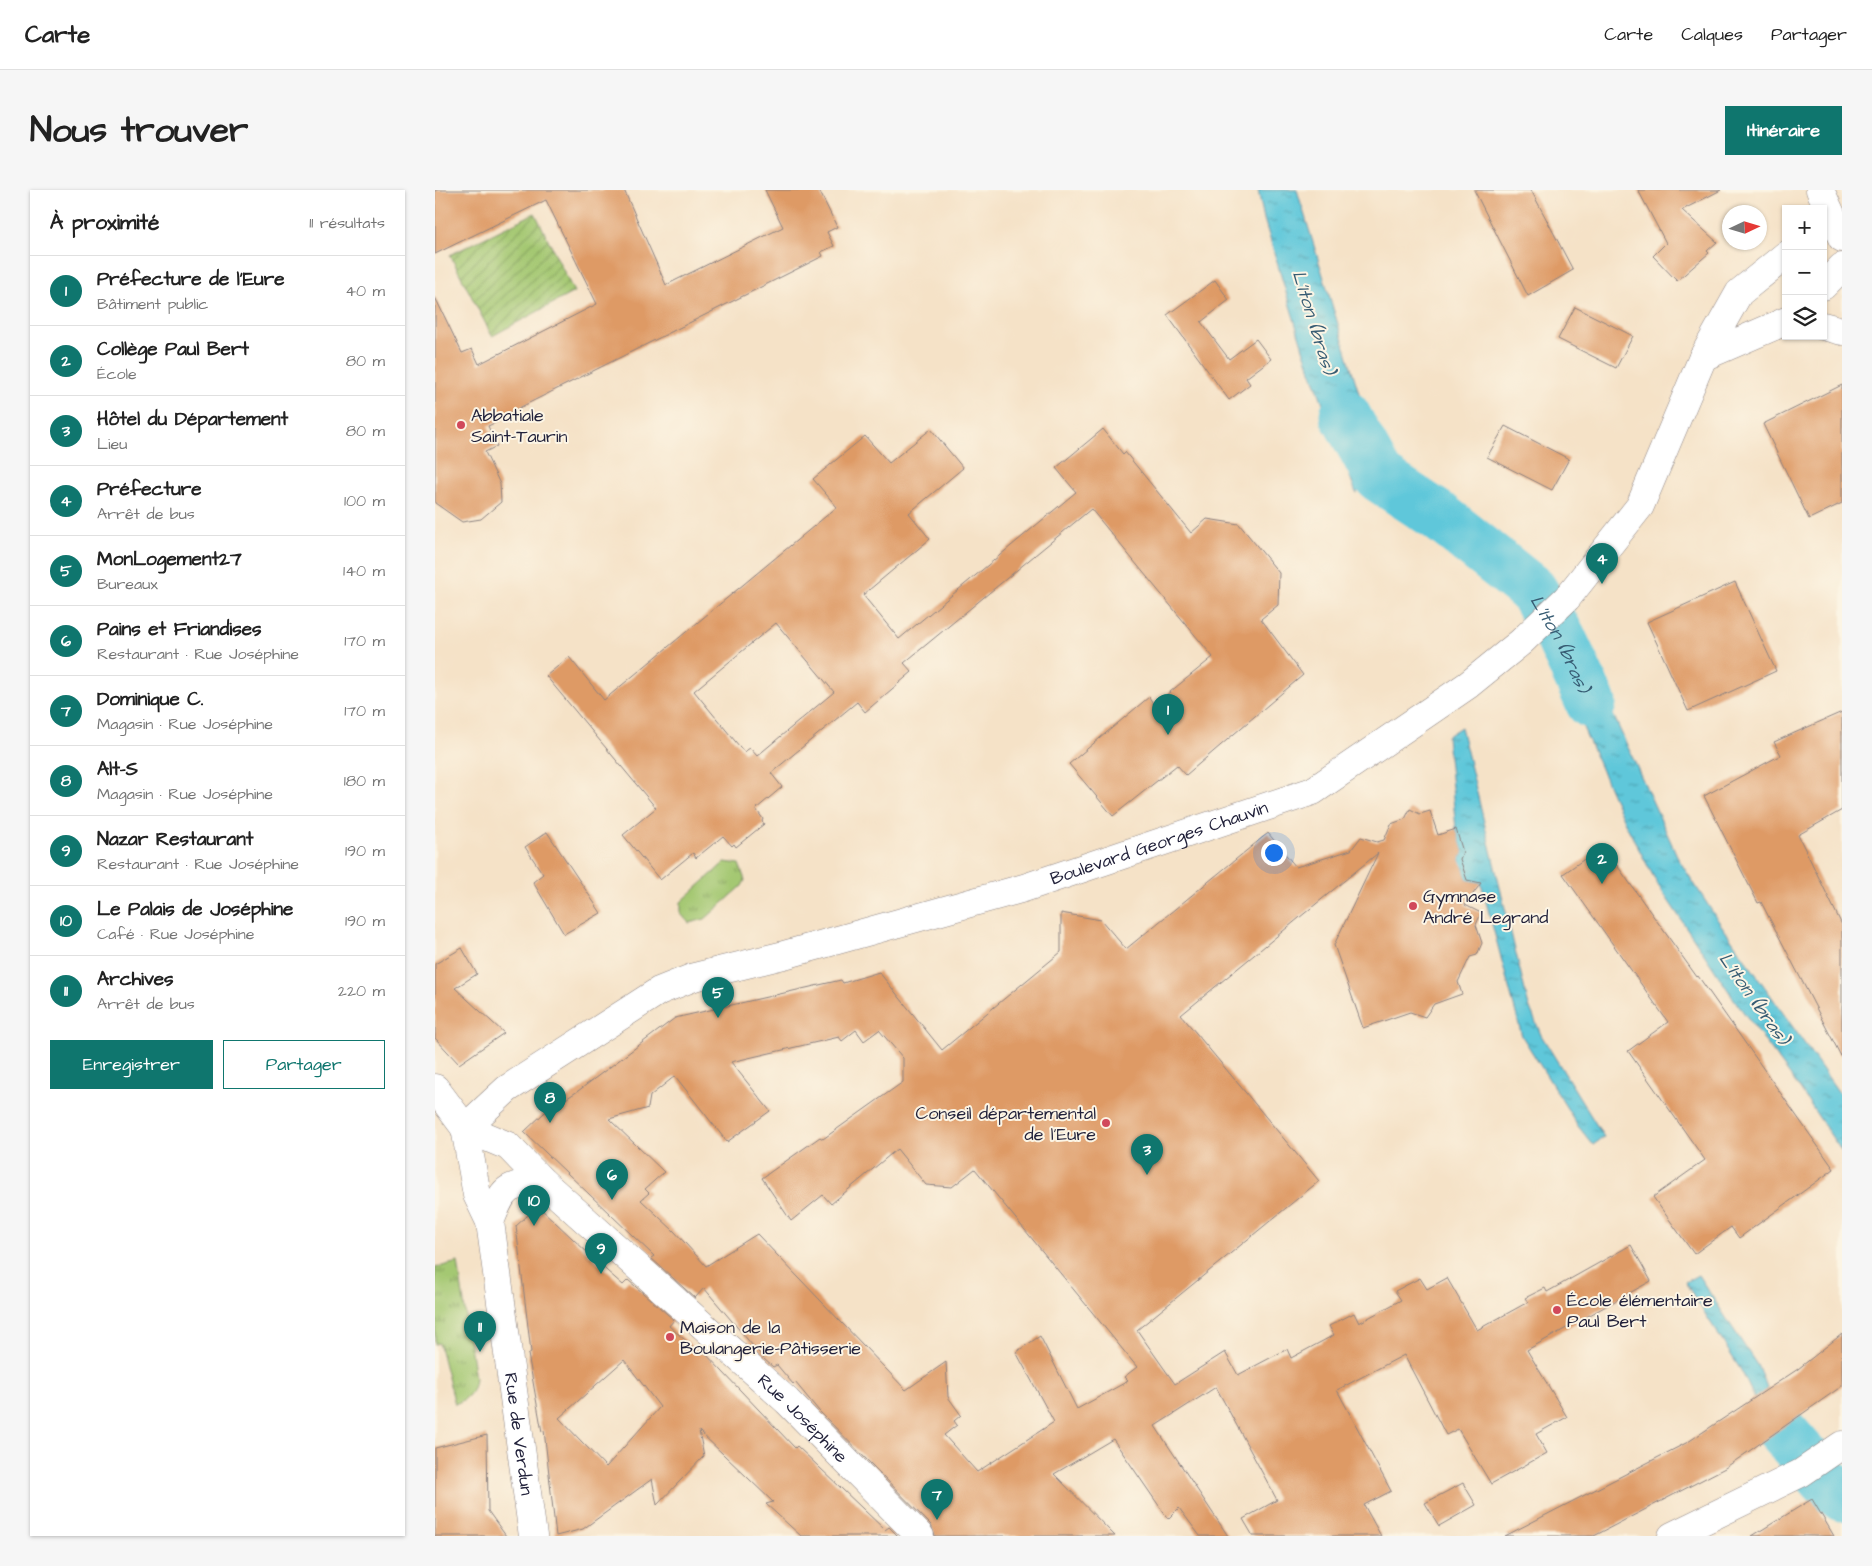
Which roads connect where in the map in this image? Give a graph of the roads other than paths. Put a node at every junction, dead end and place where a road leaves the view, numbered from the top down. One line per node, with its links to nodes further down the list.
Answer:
1 (1820, 190): 2 (street)
2 (1833, 228)
3 (1782, 258): 9 (street, Boulevard Georges Chauvin)
4 (1842, 267): 5 (street)
5 (1827, 282)
6 (1782, 323): 9 (street)
7 (1827, 327): 8 (street)
8 (1842, 331)
9 (1703, 357): 11 (street, Boulevard Georges Chauvin)
10 (435, 1088): 11 (street)
11 (465, 1128): 12 (street, Rue Joséphine); 13 (street, Rue de Verdun)
12 (543, 1182): 13 (street); 16 (street, Rue Joséphine)
13 (490, 1222): 15 (street, Rue de Verdun)
14 (1833, 1451): 17 (street)
15 (533, 1536)
16 (920, 1536)
17 (1672, 1536)

